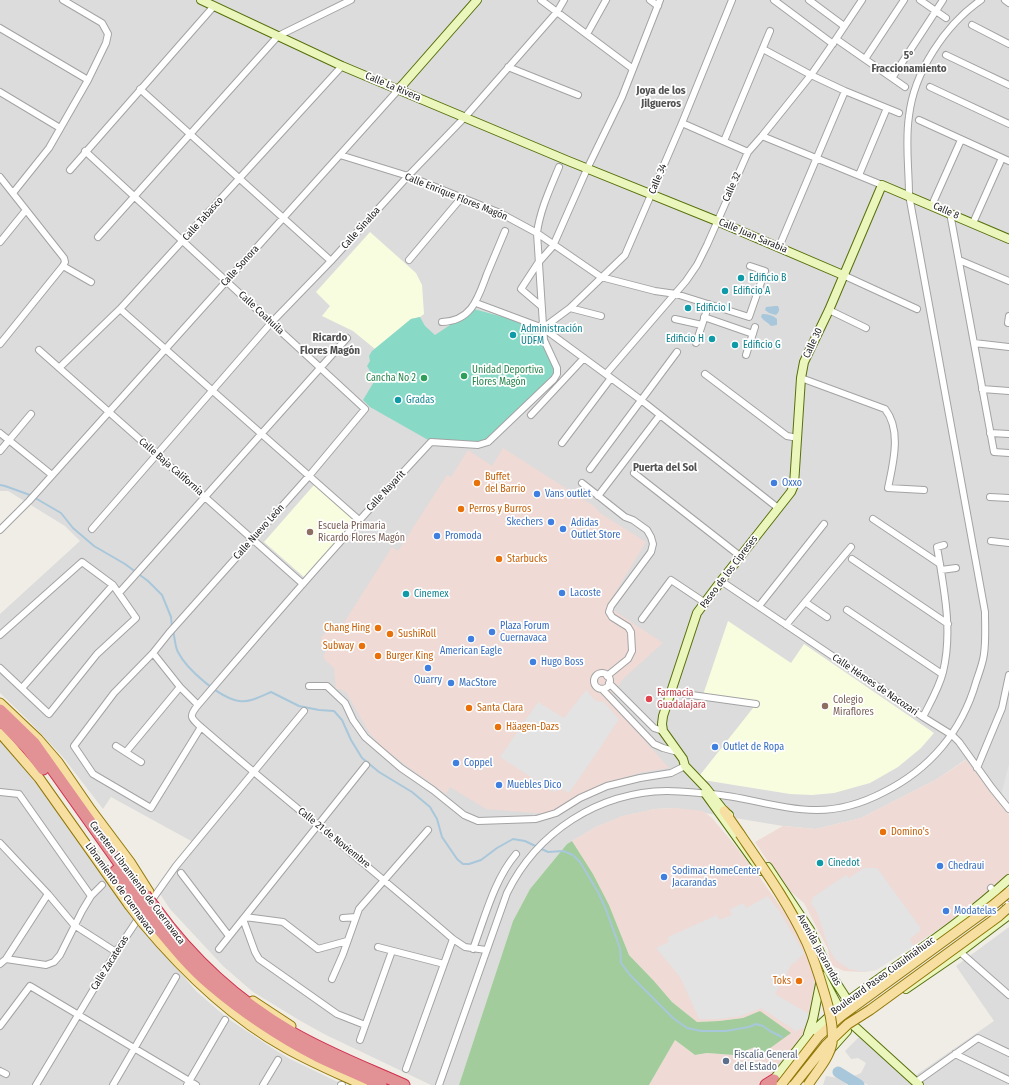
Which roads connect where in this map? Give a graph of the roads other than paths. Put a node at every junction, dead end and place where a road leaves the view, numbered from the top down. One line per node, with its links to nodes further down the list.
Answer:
1 (63, 0): 40 (street)
2 (200, 0): 20 (street, Calle La Rivera)
3 (351, 0): 29 (street)
4 (477, 0): 45 (street, Calle Sonora)
5 (541, 0): 22 (street)
6 (564, 0): 22 (street, Calle Sinaloa)
7 (606, 0): 28 (street)
8 (650, 0): 18 (street)
9 (732, 0): 53 (street, Calle 34)
10 (774, 0): 30 (street)
11 (862, 0): 25 (street, Calle 32)
12 (904, 0): 34 (street)
13 (920, 0): 21 (street)
14 (943, 0): 21 (street)
15 (981, 0): 76 (street)
16 (1004, 0): 19 (street)
17 (813, 1): 25 (street)
18 (659, 3): 37 (street)
19 (1009, 3)
20 (214, 6): 29 (street, Calle La Rivera); 44 (street)
21 (936, 11): 23 (street); 39 (street)
22 (557, 12): 28 (street); 36 (street, Calle Sinaloa)
23 (946, 18)
24 (972, 25): 31 (street)
25 (844, 26): 30 (street, Calle 32)
26 (0, 28): 40 (street)
27 (770, 31): 32 (street)
28 (587, 34): 37 (street)
29 (278, 36): 35 (street, Calle La Rivera); 56 (street)
30 (835, 41): 34 (street); 38 (street, Calle 32)
31 (1009, 44)
32 (763, 49): 38 (street); 59 (street)
33 (946, 55): 41 (street)
34 (865, 59): 39 (street)
35 (342, 66): 45 (street, Calle La Rivera); 72 (street, Calle Tabasco)
36 (508, 67): 48 (street); 51 (street, Calle Sinaloa)
37 (633, 69): 68 (street)
38 (811, 75): 46 (street); 57 (street, Calle 32)
39 (892, 78): 42 (street)
40 (88, 80): 55 (street)
41 (1009, 85)
42 (905, 87)
43 (930, 87): 54 (street)
44 (140, 89): 56 (street); 60 (street)
45 (399, 90): 51 (street, Calle La Rivera); 62 (street, Calle Sonora)
46 (845, 91): 49 (street); 63 (street)
47 (0, 92): 55 (street)
48 (578, 95)
49 (887, 108): 50 (street); 69 (street)
50 (899, 112)
51 (464, 117): 68 (street, Calle La Rivera); 70 (street, Calle Sinaloa)
52 (919, 120): 58 (street)
53 (682, 123): 59 (street); 75 (street, Calle 34)
54 (1009, 124)
55 (60, 128): 74 (street)
56 (190, 134): 72 (street); 77 (street)
57 (762, 136): 61 (street, Calle 32); 63 (street)
58 (961, 140): 64 (street); 79 (street)
59 (724, 141): 61 (street)
60 (85, 152): 67 (street); 77 (street, Calle Coahuila)
61 (748, 152): 83 (street, Calle 32)
62 (340, 155): 70 (street, Calle Enrique Flores Magón); 82 (street, Calle Sonora)
63 (816, 158): 69 (street); 92 (street)
64 (1002, 158): 65 (street); 84 (street)
65 (1009, 161)
66 (559, 167): 86 (street)
67 (70, 170)
68 (588, 170): 75 (street, Calle Juan Sarabia); 91 (street)
69 (859, 175): 73 (street)
70 (408, 176): 78 (street, Calle Enrique Flores Magón); 95 (street, Calle Sinaloa)
71 (0, 177): 74 (street)
72 (239, 179): 82 (street); 89 (street, Calle Tabasco)
73 (882, 185): 76 (street, Calle 8); 99 (street, Calle 30)
74 (13, 193): 80 (street)
75 (651, 195): 83 (street, Calle Juan Sarabia); 100 (street, Calle 34)
76 (909, 195): 79 (street, Calle 8); 217 (street)
77 (134, 196): 87 (street); 89 (street, Calle Coahuila)
78 (462, 197): 86 (street, Calle Enrique Flores Magón); 93 (street)
79 (932, 205): 81 (street, Calle 8)
80 (26, 210): 90 (street); 97 (street)
81 (950, 213): 84 (street, Calle 8); 94 (street)
82 (283, 218): 95 (street); 101 (street, Calle Sonora)
83 (717, 221): 92 (street, Calle Juan Sarabia); 104 (street, Calle 32)
84 (973, 223): 88 (street, Calle 8)
85 (505, 231): 105 (street)
86 (536, 233): 91 (street, Calle Enrique Flores Magón); 96 (street)
87 (98, 237)
88 (1009, 239)
89 (182, 241): 101 (street, Calle Coahuila); 110 (street, Calle Tabasco)
90 (0, 242)
91 (553, 246): 96 (street); 100 (street, Calle Enrique Flores Magón)
92 (779, 247): 99 (street, Calle Juan Sarabia)
93 (409, 260)
94 (959, 260): 102 (street); 124 (street)
95 (331, 261): 116 (street, Calle Sinaloa)
96 (538, 263): 107 (street); 107 (street)
97 (63, 266): 103 (street); 125 (street)
98 (750, 266): 106 (street, Calle Enrique Flores Magón)
99 (843, 275): 109 (street, Calle Juan Sarabia); 111 (street, Calle 30)
100 (601, 278): 104 (street, Calle Enrique Flores Magón); 108 (street, Calle 34)
101 (226, 281): 116 (street, Calle Coahuila); 127 (street, Calle Sonora)
102 (1009, 281)
103 (91, 282)
104 (676, 294): 106 (street, Calle Enrique Flores Magón); 134 (street, Calle 32)
105 (476, 303): 115 (street); 119 (street)
106 (709, 304): 113 (street)
107 (541, 306): 119 (street)
108 (570, 308): 112 (street); 119 (street, Calle 34)
109 (917, 308)
110 (120, 309): 127 (street); 132 (street, Calle Tabasco)
111 (828, 310): 120 (street); 137 (street, Calle 30)
112 (601, 316)
113 (704, 318): 117 (street); 121 (street)
114 (675, 319): 117 (street)
115 (442, 322)
116 (272, 323): 133 (street, Calle Coahuila); 139 (street, Calle Sinaloa)
117 (702, 325): 123 (street)
118 (755, 327): 121 (street)
119 (543, 328): 131 (street); 169 (street, Calle Nayarit)
120 (866, 328)
121 (753, 334): 130 (street)
122 (347, 338): 133 (street)
123 (696, 343)
124 (974, 343): 126 (street); 138 (street)
125 (0, 344)
126 (1009, 347)
127 (166, 349): 139 (street); 143 (street, Calle Sonora)
128 (39, 350): 132 (street, Calle Baja California)
129 (677, 352): 141 (street)
130 (746, 355)
131 (584, 358): 134 (street); 145 (street)
132 (59, 368): 143 (street, Calle Baja California)
133 (320, 368): 142 (street, Calle Coahuila); 149 (street)
134 (606, 374): 136 (street)
135 (705, 374): 151 (street)
136 (611, 378): 141 (street); 153 (street)
137 (801, 378): 151 (street, Calle 30); 162 (street)
138 (982, 389): 140 (street); 148 (street)
139 (212, 390): 149 (street); 155 (street, Calle Sinaloa)
140 (1009, 391)
141 (641, 400): 146 (street); 157 (street)
142 (365, 409): 160 (street, Calle Nuevo León)
143 (109, 412): 155 (street, Calle Baja California); 159 (street, Calle Sonora)
144 (31, 414): 152 (street)
145 (531, 415)
146 (660, 415): 163 (street); 167 (street)
147 (0, 433): 152 (street)
148 (990, 433): 150 (street); 156 (street)
149 (262, 434): 160 (street); 164 (street)
150 (1009, 434)
151 (798, 438): 167 (street, Calle 30)
152 (9, 440): 154 (street); 159 (street)
153 (562, 443)
154 (0, 451)
155 (157, 454): 164 (street, Calle Baja California); 171 (street, Calle Sinaloa)
156 (1009, 454)
157 (590, 468)
158 (634, 473): 178 (street)
159 (52, 475): 172 (street, Calle Sonora)
160 (309, 476): 169 (street); 173 (street, Calle Nuevo León)
161 (582, 483): 163 (street)
162 (924, 490)
163 (598, 496): 199 (street)
164 (205, 497): 173 (street, Calle Baja California); 185 (street)
165 (990, 497): 166 (street)
166 (1009, 498)
167 (778, 508): 178 (street, Paseo de los Cipreses)
168 (873, 519): 180 (street)
169 (359, 520): 183 (street, Calle Nayarit)
170 (824, 524): 188 (street)
171 (92, 529)
172 (0, 530)
173 (253, 539): 183 (street, Calle Baja California); 195 (street, Calle Nuevo León)
174 (990, 541): 175 (street)
175 (1009, 543)
176 (944, 545): 180 (street)
177 (851, 547): 187 (street)
178 (740, 556): 182 (street, Paseo de los Cipreses)
179 (852, 559): 192 (street)
180 (940, 567): 181 (street); 192 (street)
181 (956, 568)
182 (721, 581): 186 (street, Paseo de los Cipreses); 188 (street, Calle Héroes de Nacozari)
183 (303, 584): 208 (street, Calle Nayarit)
184 (113, 585): 185 (street); 194 (street); 203 (street)
185 (119, 593): 203 (street)
186 (704, 602): 191 (street); 205 (street, Paseo de los Cipreses)
187 (805, 602): 190 (street); 193 (street)
188 (759, 606): 193 (street, Calle Héroes de Nacozari)
189 (847, 610): 197 (street)
190 (827, 617)
191 (642, 619)
192 (948, 624): 197 (street)
193 (786, 625): 212 (street, Calle Héroes de Nacozari)
194 (0, 635)
195 (152, 653): 202 (street); 214 (street, Calle Nuevo León)
196 (0, 668): 203 (street)
197 (942, 674): 212 (street)
198 (1009, 675): 224 (street)
199 (607, 676): 200 (street); 204 (street)
200 (609, 683): 204 (street); 215 (street)
201 (309, 686): 223 (street)
202 (180, 687): 208 (street); 219 (street)
203 (22, 688)
204 (602, 689): 220 (street)
205 (670, 692): 207 (street); 215 (street, Paseo de los Cipreses)
206 (0, 703): 242 (main road, Libramiento de Cuernavaca)
207 (756, 704)
208 (198, 705): 211 (street, Calle Nayarit)
209 (0, 710): 242 (highway, Carretera Libramiento de Cuernavaca)
210 (304, 711): 225 (street, Calle Zacatecas)
211 (192, 712): 214 (street, Calle 21 de Noviembre)
212 (922, 717): 217 (street, Calle Héroes de Nacozari)
213 (0, 720): 242 (highway, Carretera Libramiento de Cuernavaca)
214 (201, 727): 225 (street, Calle 21 de Noviembre)
215 (663, 731): 220 (street, Avenida Jacarandas)
216 (0, 733): 242 (main road, Libramiento de Cuernavaca)
217 (952, 735): 224 (street, Calle Héroes de Nacozari); 227 (street)
218 (116, 746): 219 (street)
219 (126, 752): 221 (street)
220 (678, 752): 223 (street, Avenida Jacarandas)
221 (141, 762)
222 (366, 765): 230 (street)
223 (685, 766): 227 (street, Avenida Jacarandas)
224 (977, 768): 228 (street, Calle Héroes de Nacozari)
225 (253, 772): 230 (street, Calle 21 de Noviembre); 260 (street, Calle Zacatecas)
226 (0, 792): 241 (street)
227 (707, 792): 229 (street, Avenida Jacarandas); 251 (street, Avenida Jacarandas); 258 (street)
228 (1009, 809)
229 (724, 811): 250 (street, Avenida Jacarandas); 301 (main road, bridge)
230 (318, 825): 235 (street, Calle 21 de Noviembre); 247 (street)
231 (428, 830): 235 (street)
232 (0, 843): 240 (street)
233 (516, 854): 257 (street)
234 (181, 873): 252 (street)
235 (384, 879): 246 (street); 253 (street, Calle 21 de Noviembre)
236 (1009, 879): 238 (street, Boulevard Paseo Cuauhnáhuac)
237 (102, 884): 241 (street)
238 (993, 890): 243 (street); 264 (street, Boulevard Paseo Cuauhnáhuac)
239 (1009, 892): 288 (main road, Boulevard Paseo Cuauhnáhuac, bridge)
240 (48, 894): 249 (street); 263 (street)
241 (91, 896): 249 (street)
242 (140, 898): 244 (highway, Carretera Libramiento de Cuernavaca, bridge); 244 (main road, Libramiento de Cuernavaca, bridge)
243 (1009, 907): 299 (main road, Boulevard Paseo Cuauhnáhuac, bridge)
244 (151, 912): 294 (main road, Libramiento de Cuernavaca); 295 (highway, Carretera Libramiento de Cuernavaca); 296 (highway, Carretera Libramiento de Cuernavaca); 297 (main road, Libramiento de Cuernavaca)
245 (1009, 915): 261 (street)
246 (356, 917): 248 (street); 254 (street)
247 (244, 918): 252 (street); 254 (street); 276 (street)
248 (343, 918)
249 (74, 925): 260 (street); 263 (street)
250 (808, 928): 251 (street); 267 (street, Avenida Jacarandas)
251 (800, 932): 267 (street, Avenida Jacarandas)
252 (229, 936): 256 (street)
253 (453, 939): 257 (street, Calle 21 de Noviembre); 266 (street)
254 (347, 941): 269 (street)
255 (378, 947): 259 (street)
256 (219, 949)
257 (473, 949): 258 (street, Calle 21 de Noviembre)
258 (486, 950): 298 (street)
259 (392, 951): 266 (street); 276 (street)
260 (116, 952): 273 (street, Calle Zacatecas)
261 (960, 952): 270 (street); 275 (street)
262 (897, 958): 264 (street)
263 (6, 959): 265 (street)
264 (906, 960): 271 (street, Boulevard Paseo Cuauhnáhuac)
265 (0, 964)
266 (444, 964): 285 (street)
267 (825, 972): 271 (street, Avenida Jacarandas); 272 (street)
268 (176, 977): 280 (street)
269 (332, 979)
270 (1009, 993)
271 (845, 1007): 272 (street); 275 (street, Avenida Jacarandas); 278 (street, Boulevard Paseo Cuauhnáhuac)
272 (815, 1008): 278 (street)
273 (78, 1015): 277 (street); 280 (street); 290 (street, Calle Zacatecas)
274 (225, 1020): 287 (street)
275 (852, 1022): 284 (street, bridge); 284 (street); 289 (street, Avenida Jacarandas)
276 (365, 1025): 279 (street)
277 (0, 1026)
278 (808, 1036): 288 (street, Boulevard Paseo Cuauhnáhuac)
279 (360, 1040)
280 (135, 1049): 287 (street); 291 (street)
281 (1009, 1053): 282 (street)
282 (955, 1054): 286 (street); 289 (street)
283 (278, 1060): 293 (street)
284 (817, 1068): 301 (street)
285 (406, 1069)
286 (1009, 1080)
287 (188, 1083): 292 (street)
288 (772, 1084): 300 (street)
289 (917, 1084)
290 (36, 1085)
291 (113, 1085)
292 (196, 1085)
293 (263, 1085)
294 (363, 1085)
295 (381, 1085)
296 (404, 1085)
297 (412, 1085)
298 (439, 1085)
299 (794, 1085)
300 (798, 1085)
301 (807, 1085)

